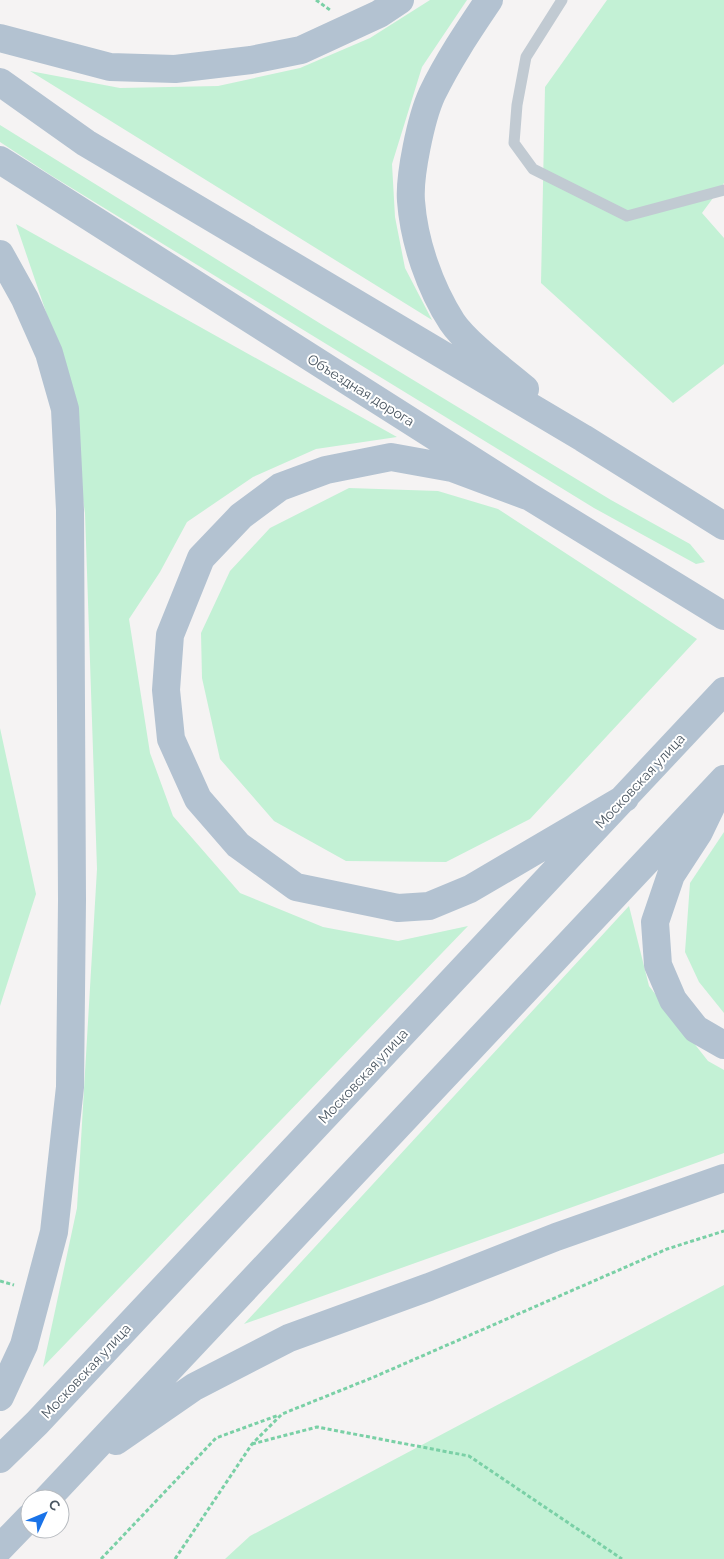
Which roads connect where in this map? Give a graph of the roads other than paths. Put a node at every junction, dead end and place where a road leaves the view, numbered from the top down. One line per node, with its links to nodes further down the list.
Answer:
1 (400, 0): 4 (main road)
2 (489, 0): 9 (main road)
3 (562, 0): 7 (lane)
4 (0, 38)
5 (0, 82): 9 (main road)
6 (0, 160): 10 (main road, Объездная дорога)
7 (724, 190)
8 (0, 254): 18 (main road)
9 (583, 438): 11 (main road)
10 (530, 497): 12 (main road, Объездная дорога); 15 (main road)
11 (724, 526)
12 (724, 616)
13 (724, 691): 15 (main road, Московская улица)
14 (724, 779): 16 (main road); 20 (main road)
15 (625, 798): 19 (main road, Московская улица)
16 (724, 1045)
17 (724, 1178): 20 (main road)
18 (0, 1396)
19 (0, 1459)
20 (72, 1472): 21 (main road)
21 (56, 1489)
22 (20, 1527): 23 (main road)
23 (0, 1548)

